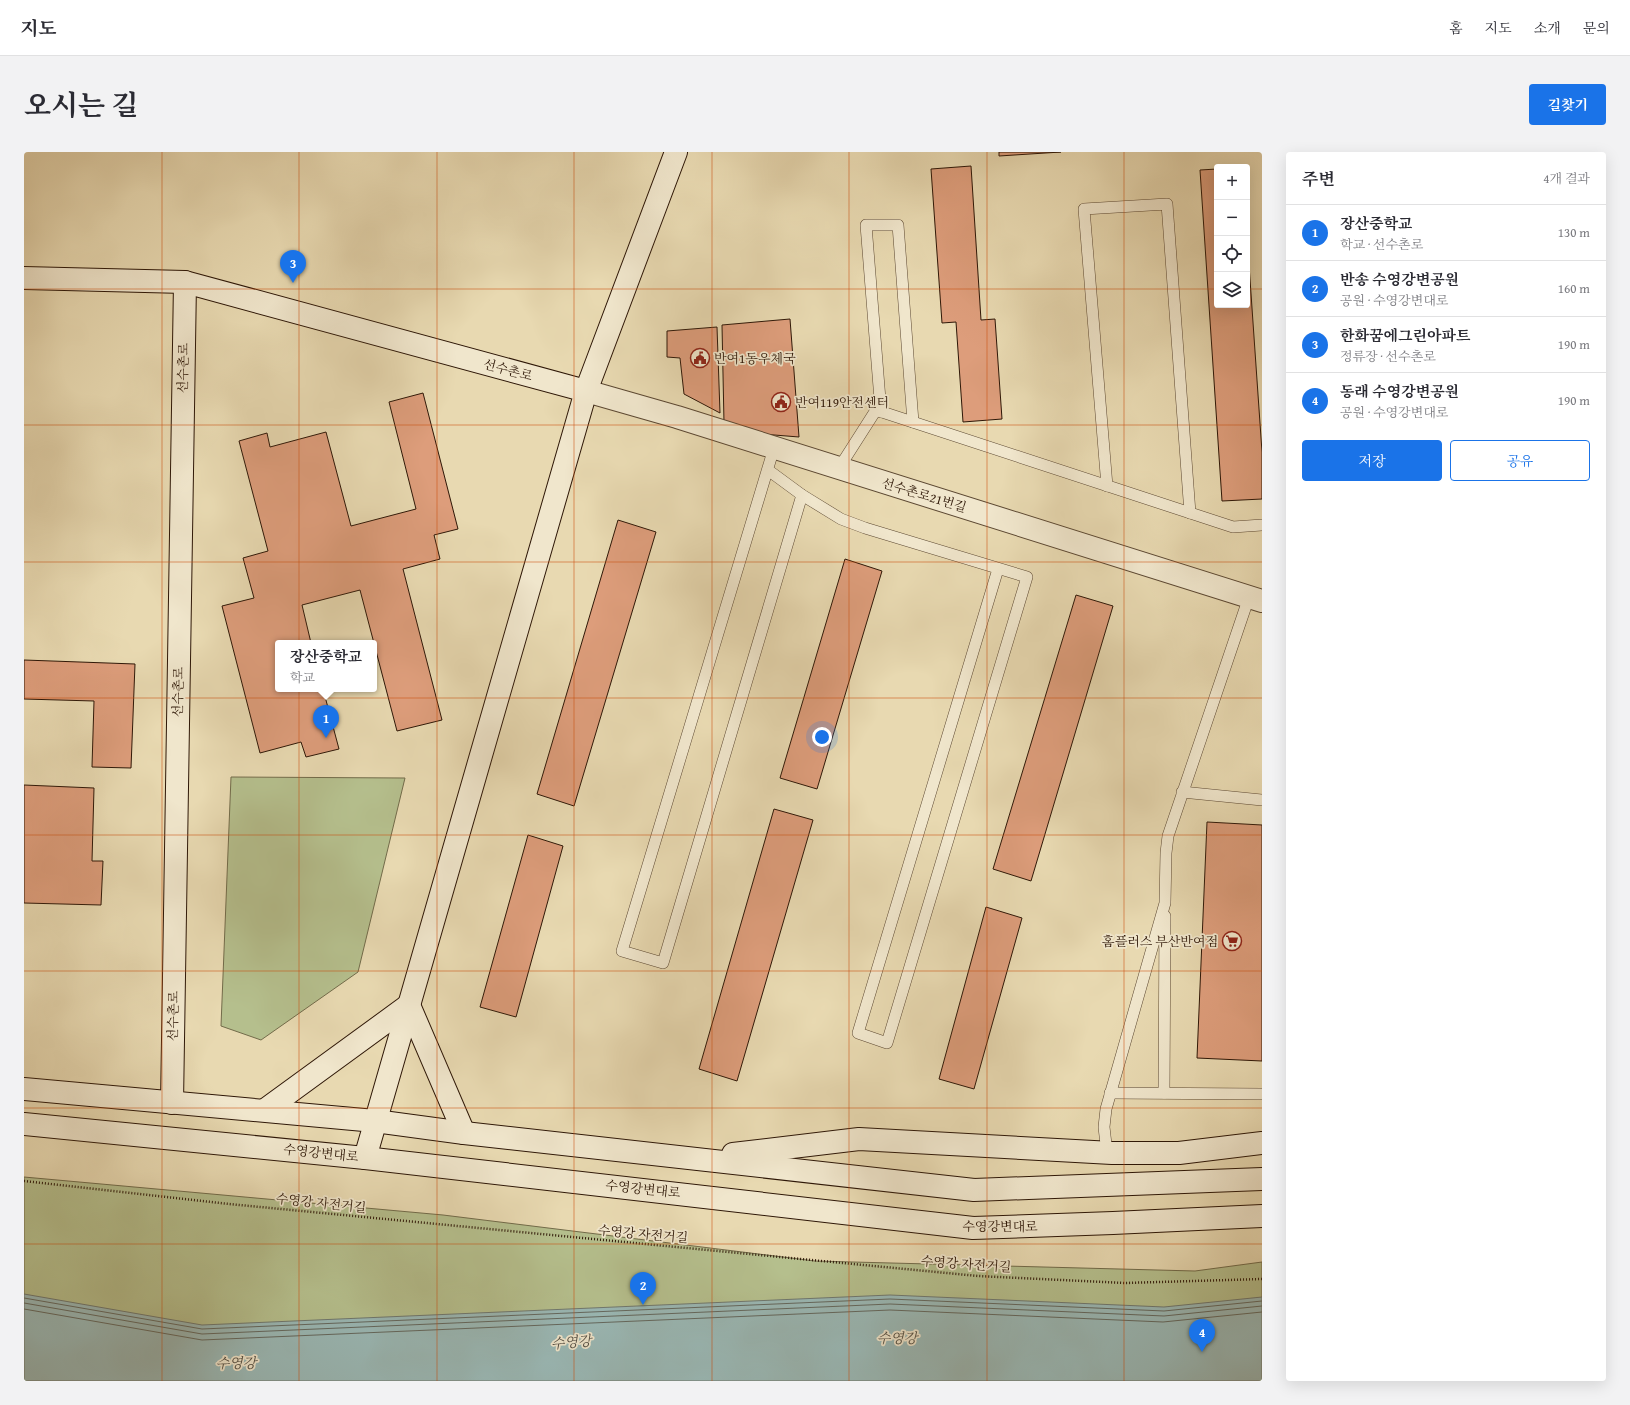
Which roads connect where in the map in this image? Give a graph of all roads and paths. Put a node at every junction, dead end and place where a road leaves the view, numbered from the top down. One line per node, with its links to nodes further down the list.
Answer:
1 (676, 152): 4 (main road)
2 (24, 278): 3 (main road, 선수촌로)
3 (185, 282): 4 (main road, 선수촌로); 24 (main road, 선수촌로)
4 (586, 391): 7 (main road, 선수촌로21번길); 19 (main road)
5 (881, 412): 6 (lane); 6 (lane); 8 (lane)
6 (912, 422): 10 (lane)
7 (774, 448): 8 (main road, 선수촌로21번길); 9 (lane)
8 (839, 468): 15 (main road, 선수촌로21번길)
9 (768, 470): 11 (lane); 11 (lane)
10 (1107, 486): 12 (lane); 12 (lane)
11 (802, 495): 14 (lane)
12 (1190, 513): 13 (lane)
13 (1262, 526)
14 (998, 569): 14 (lane)
15 (1255, 599): 16 (lane)
16 (1182, 792): 17 (lane); 18 (lane)
17 (1262, 800)
18 (1165, 903): 21 (lane); 22 (lane)
19 (409, 1004): 25 (main road); 26 (main road); 28 (main road)
20 (24, 1089): 24 (main road)
21 (1110, 1093): 22 (lane); 30 (lane)
22 (1164, 1093): 23 (lane)
23 (1262, 1094)
24 (172, 1103): 25 (main road)
25 (265, 1110): 26 (main road)
26 (375, 1121): 28 (main road); 31 (main road)
27 (24, 1124): 31 (main road, 수영강변대로)
28 (464, 1133): 32 (main road)
29 (1262, 1143): 30 (main road)
30 (1107, 1153): 32 (main road)
31 (365, 1158): 35 (main road, 수영강변대로)
32 (695, 1158): 33 (main road)
33 (1262, 1179)
34 (24, 1181): 36 (path, 수영강 자전거길)
35 (1262, 1216)
36 (1262, 1279)

